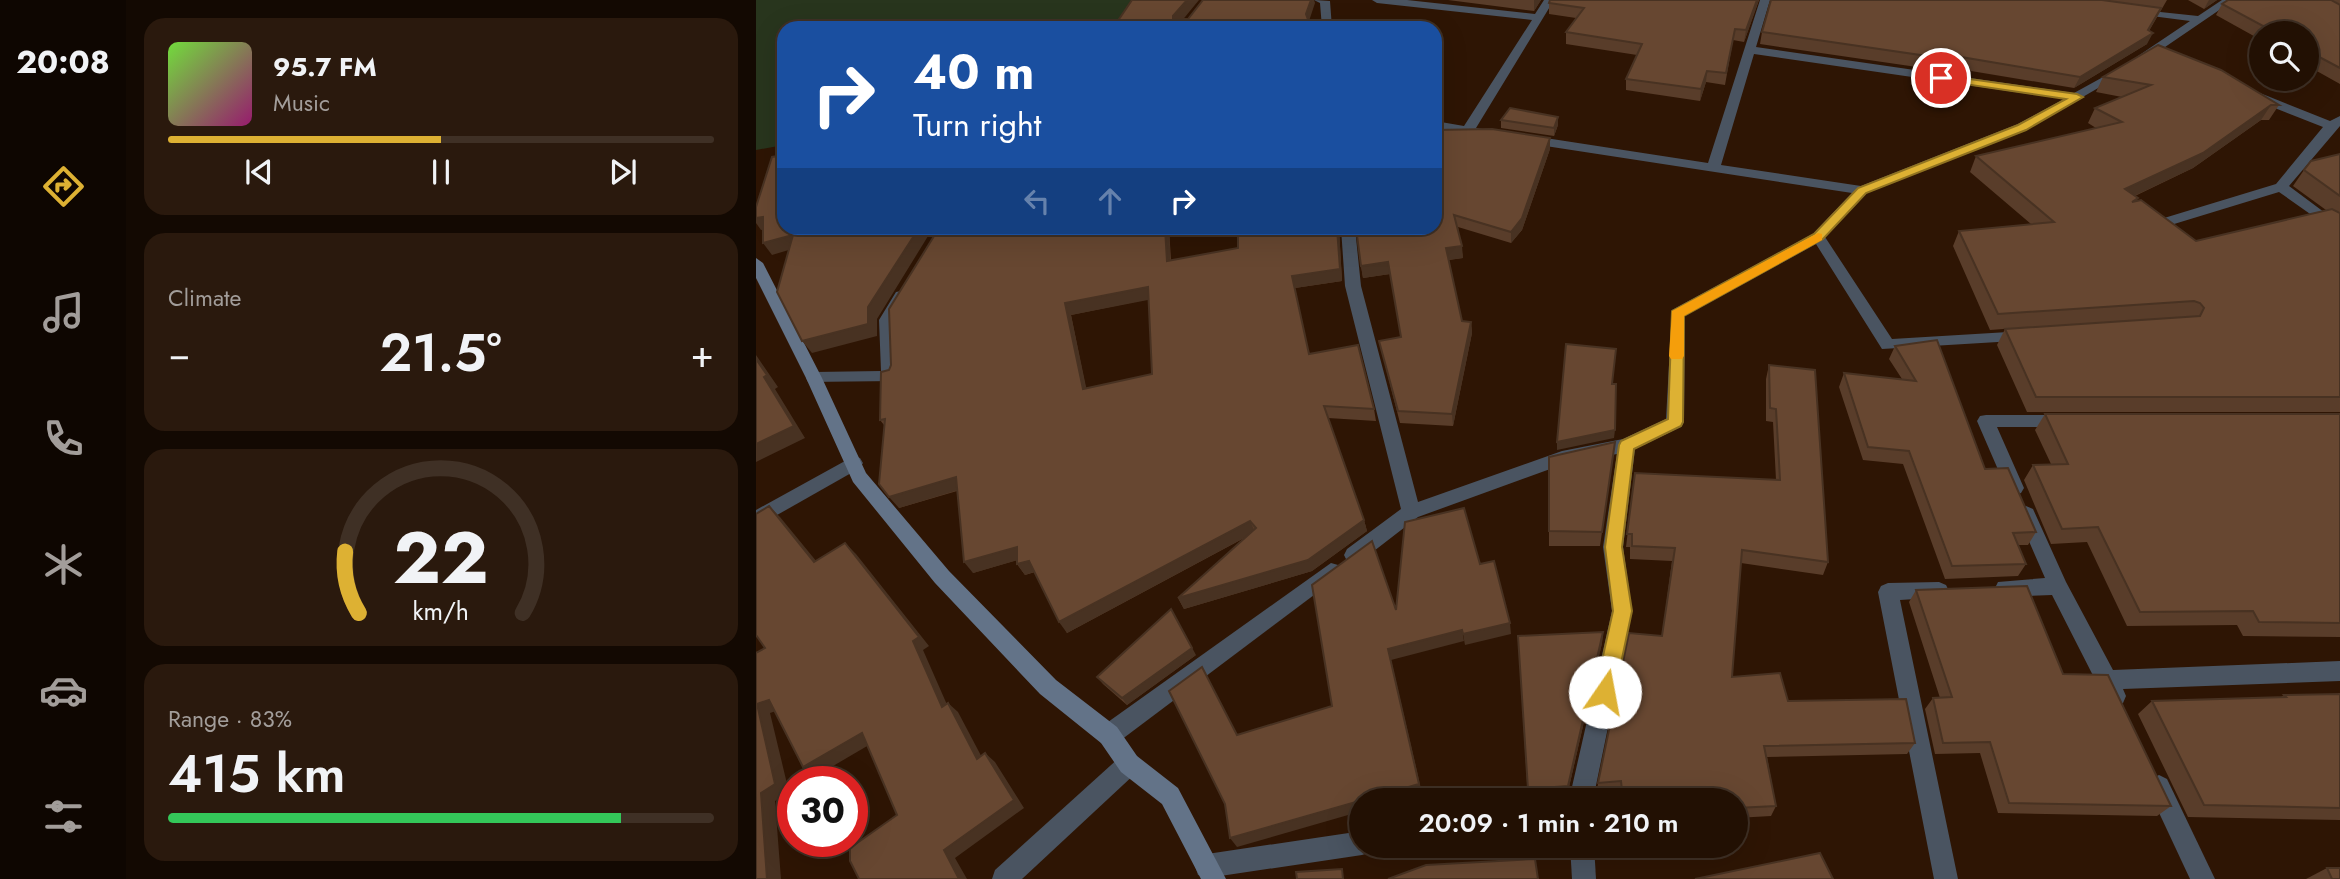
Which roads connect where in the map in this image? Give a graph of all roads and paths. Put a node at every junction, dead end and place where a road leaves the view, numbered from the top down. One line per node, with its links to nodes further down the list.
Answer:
1 (1319, 0): 9 (street)
2 (1377, 0): 7 (street)
3 (1549, 0): 7 (street)
4 (1765, 0): 10 (street)
5 (2229, 0): 8 (street)
6 (2120, 9): 8 (street)
7 (1538, 17): 15 (street)
8 (2198, 19): 12 (street)
9 (1327, 21)
10 (1750, 50): 12 (street); 16 (street)
11 (2240, 89): 13 (street)
12 (2077, 97): 18 (street)
13 (2335, 123): 17 (street)
14 (1442, 126): 15 (street)
15 (1468, 130): 16 (street)
16 (1713, 168): 18 (street)
17 (2281, 187): 19 (street); 20 (street)
18 (1862, 190): 22 (street)
19 (2156, 225)
20 (2340, 231)
21 (1349, 235): 30 (street)
22 (1818, 237): 25 (street); 28 (street)
23 (756, 263): 26 (street)
24 (908, 285): 26 (street)
25 (2035, 335)
26 (814, 378): 29 (street)
27 (2081, 421): 32 (street)
28 (1627, 445): 30 (street); 41 (street)
29 (854, 463): 31 (street); 38 (street)
30 (1411, 512): 38 (street)
31 (756, 519)
32 (2058, 586): 33 (street); 36 (street)
33 (1980, 589)
34 (1954, 590): 47 (street)
35 (2340, 671): 36 (street)
36 (2107, 680): 37 (street)
37 (2125, 717)
38 (1109, 735): 39 (street)
39 (1129, 764): 44 (street); 45 (street)
40 (2149, 767): 48 (street)
41 (1584, 788)
42 (1349, 845): 44 (street)
43 (1583, 858): 46 (street)
44 (1211, 872)
45 (1004, 879)
46 (1584, 879)
47 (1946, 879)
48 (2203, 879)

